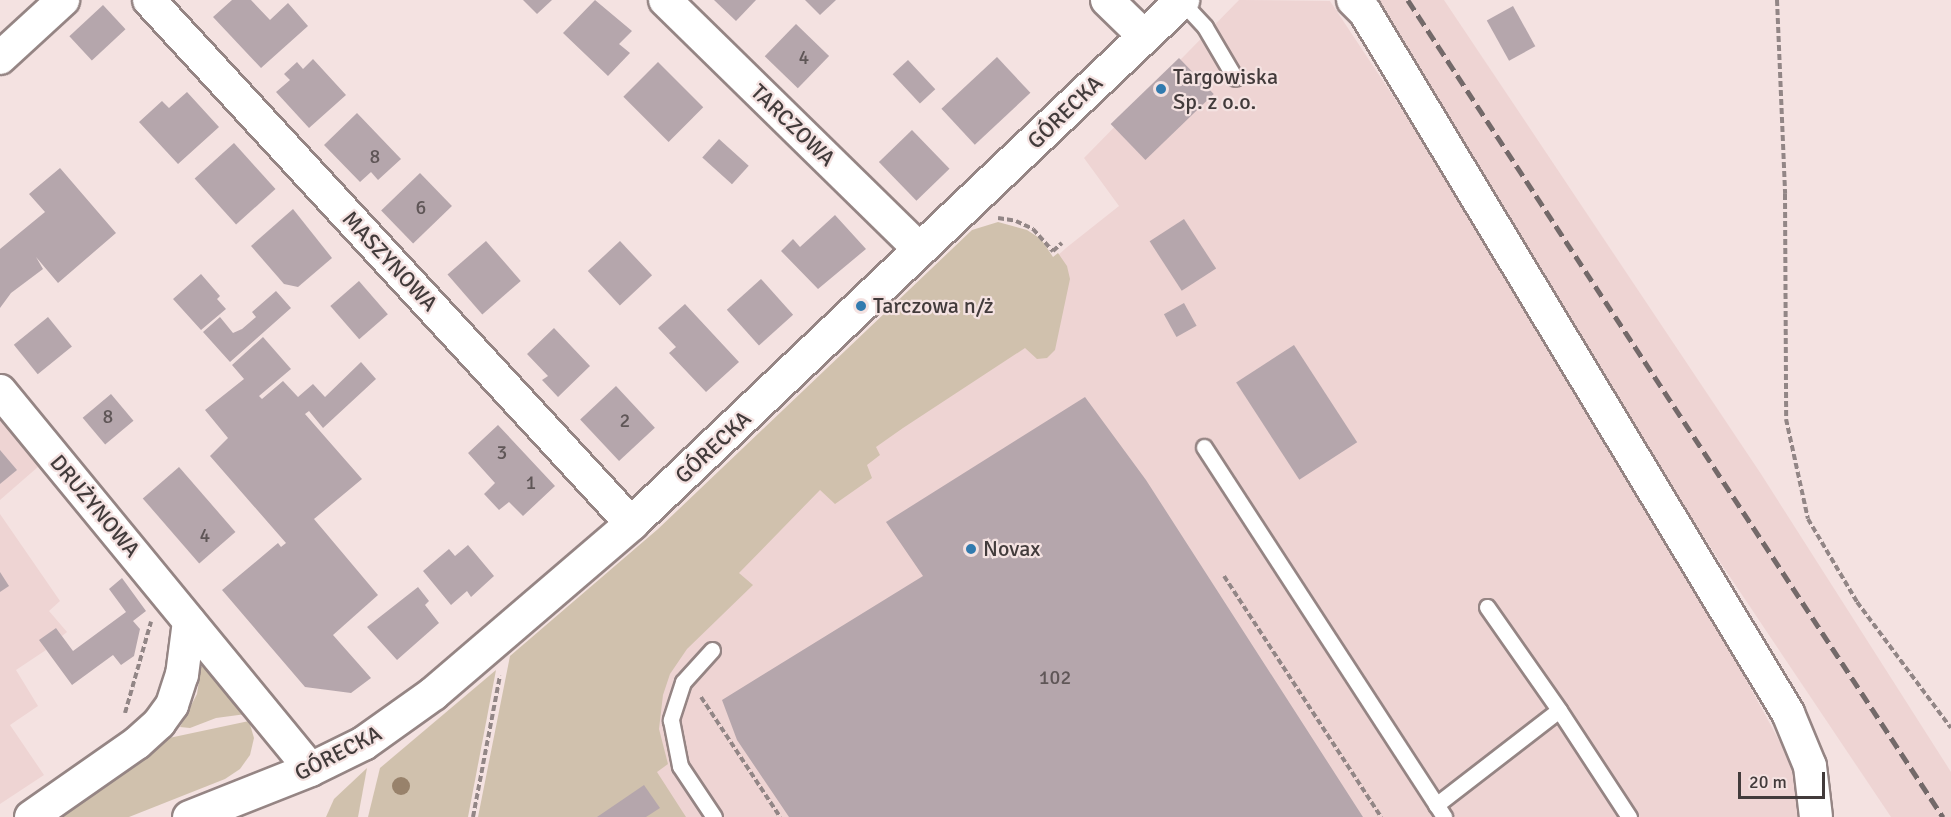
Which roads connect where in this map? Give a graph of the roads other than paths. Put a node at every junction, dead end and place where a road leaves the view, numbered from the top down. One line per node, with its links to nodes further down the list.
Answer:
1 (63, 0): 8 (street)
2 (149, 0): 13 (street, MASZYNOWA)
3 (665, 0): 10 (street, TARCZOWA)
4 (1107, 0): 7 (street)
5 (1182, 0): 7 (street, GÓRECKA); 9 (lane)
6 (1353, 0): 25 (street)
7 (1144, 36): 10 (street, GÓRECKA)
8 (0, 58)
9 (1235, 78)
10 (920, 250): 13 (street, GÓRECKA)
11 (0, 391): 15 (street, DRUŻYNOWA)
12 (1204, 447): 20 (lane)
13 (631, 523): 18 (street, GÓRECKA)
14 (1487, 607): 17 (lane)
15 (189, 621): 18 (street, DRUŻYNOWA); 21 (street)
16 (712, 650): 23 (lane)
17 (1559, 710): 20 (lane); 24 (lane)
18 (310, 769): 19 (street, GÓRECKA)
19 (238, 809): 22 (street, GÓRECKA)
20 (1440, 811)
21 (31, 817)
22 (189, 817)
23 (714, 817)
24 (1629, 817)
25 (1816, 817)

